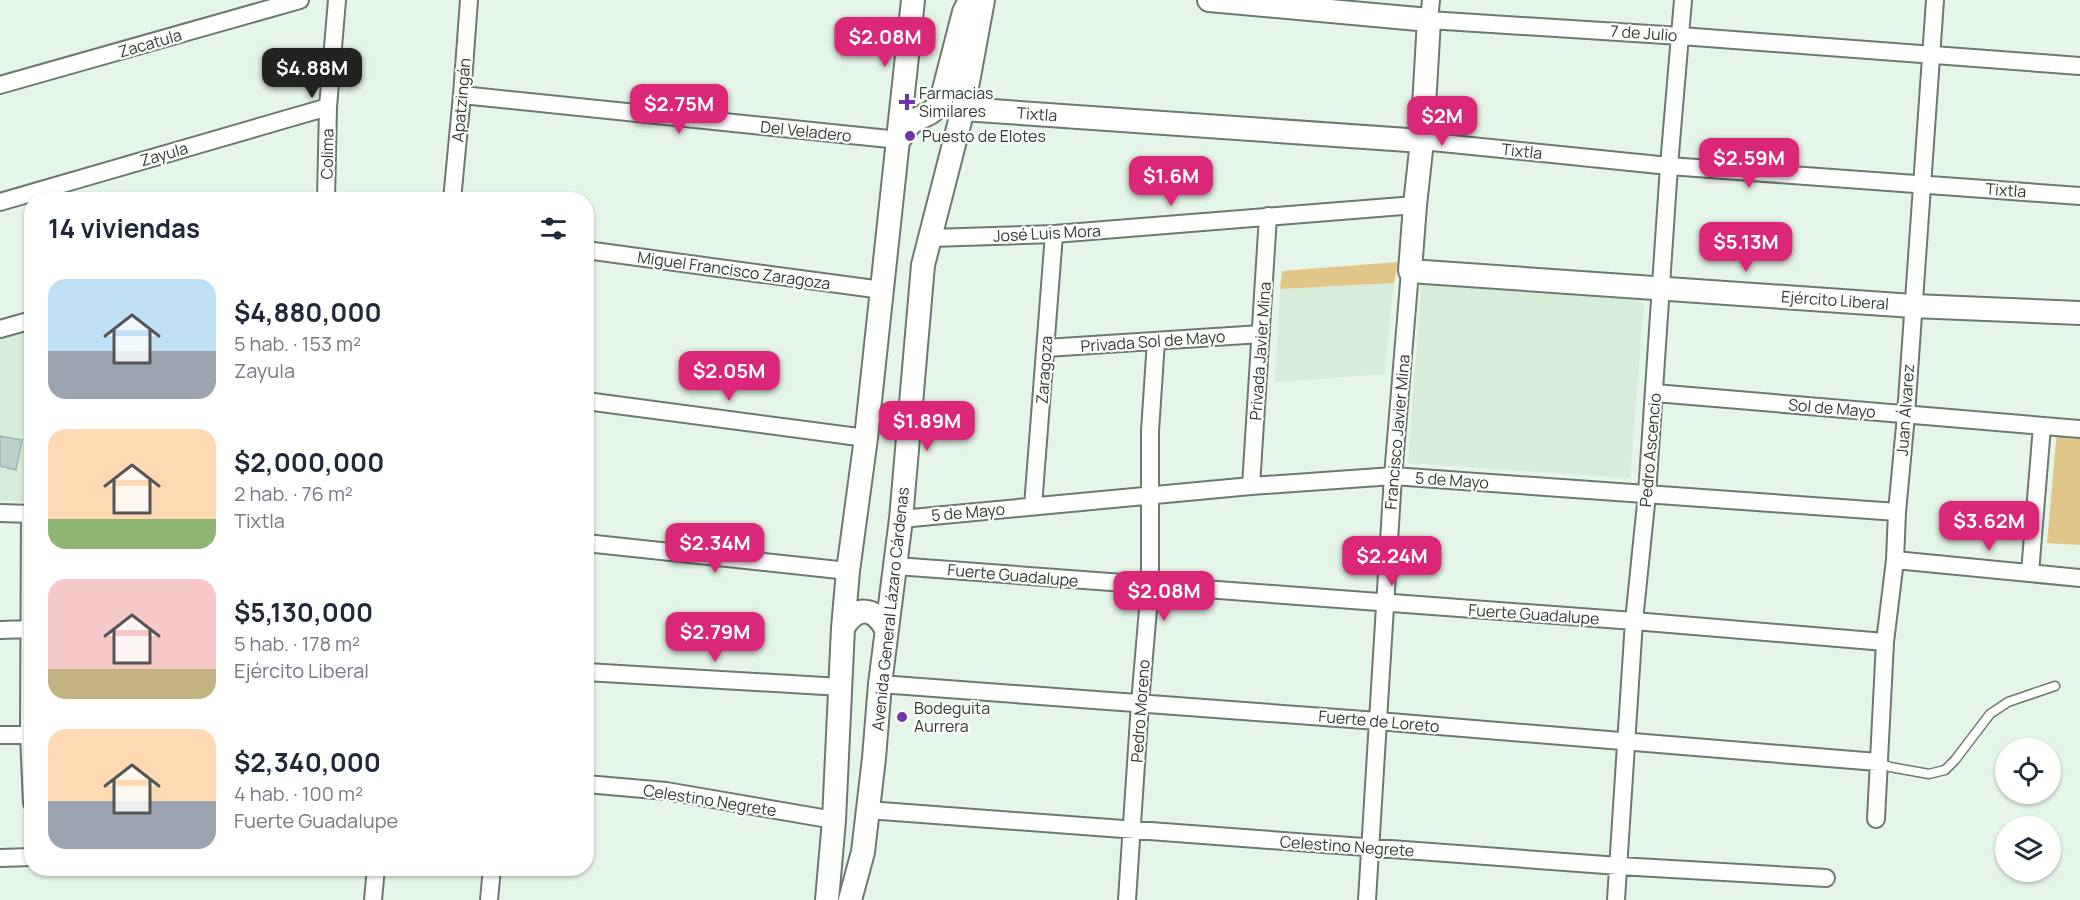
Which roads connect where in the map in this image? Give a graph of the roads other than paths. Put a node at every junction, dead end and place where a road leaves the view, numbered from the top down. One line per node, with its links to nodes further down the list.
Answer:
1 (300, 0): 14 (street, Zacatula)
2 (337, 0): 16 (street, Colima)
3 (468, 0): 15 (street, Apatzingán)
4 (912, 0): 18 (street)
5 (970, 0): 18 (street)
6 (983, 0): 17 (street, Avenida General Lázaro Cárdenas)
7 (1209, 0): 10 (street, 7 de Julio)
8 (1683, 0): 11 (street, Pedro Ascencio)
9 (1935, 0): 12 (street, Juan Álvarez)
10 (1430, 10): 11 (street, 7 de Julio); 19 (street, Francisco Javier Mina)
11 (1681, 36): 12 (street, 7 de Julio); 20 (street, Pedro Ascencio)
12 (1930, 56): 13 (street, 7 de Julio); 21 (street, Juan Álvarez)
13 (2080, 66)
14 (0, 85)
15 (462, 95): 18 (street, Del Veladero); 24 (street, Apatzingán)
16 (328, 107): 22 (street, Zayula); 23 (street, Colima)
17 (963, 109): 19 (street, Tixtla); 31 (street, Avenida General Lázaro Cárdenas)
18 (898, 140): 35 (street)
19 (1422, 141): 20 (street, Tixtla); 28 (street, Francisco Javier Mina)
20 (1669, 166): 21 (street, Tixtla); 34 (street, Pedro Ascencio)
21 (1921, 184): 26 (street, Tixtla); 36 (street, Juan Álvarez)
22 (35, 192)
23 (326, 192)
24 (453, 192)
25 (24, 195): 27 (street, Zayula)
26 (2080, 196)
27 (0, 202)
28 (1415, 205): 29 (street, José Luis Mora); 33 (street, Francisco Javier Mina)
29 (1269, 216): 30 (street, José Luis Mora); 40 (street, Privada Javier Mina)
30 (1054, 234): 31 (street, José Luis Mora); 42 (street, Zaragoza)
31 (930, 238): 57 (street, Avenida General Lázaro Cárdenas)
32 (594, 251): 35 (street, Miguel Francisco Zaragoza)
33 (1410, 271): 34 (street, Ejército Liberal); 49 (street, Francisco Javier Mina)
34 (1662, 288): 36 (street, Ejército Liberal); 43 (street, Pedro Ascencio)
35 (882, 290): 48 (street)
36 (1913, 306): 37 (street, Ejército Liberal); 45 (street, Juan Álvarez)
37 (2080, 313)
38 (24, 322): 39 (street)
39 (0, 329)
40 (1261, 334): 41 (street, Privada Sol de Mayo); 50 (street, Privada Javier Mina)
41 (1156, 341): 42 (street, Privada Sol de Mayo); 52 (street, Pedro Moreno)
42 (1046, 348): 53 (street, Zaragoza)
43 (1655, 393): 45 (street, Sol de Mayo); 51 (street, Pedro Ascencio)
44 (594, 402): 48 (street)
45 (1906, 415): 46 (street, Sol de Mayo); 54 (street, Juan Álvarez)
46 (2042, 426): 47 (street, Sol de Mayo); 62 (street)
47 (2080, 429)
48 (866, 438): 61 (street)
49 (1393, 476): 50 (street, 5 de Mayo); 51 (street, 5 de Mayo); 65 (street, Francisco Javier Mina)
50 (1251, 486): 52 (street, 5 de Mayo)
51 (1647, 494): 54 (street, 5 de Mayo); 66 (street, Pedro Ascencio)
52 (1150, 496): 53 (street, 5 de Mayo); 64 (street, Pedro Moreno)
53 (1033, 506): 57 (street, 5 de Mayo)
54 (1897, 512): 59 (street, Juan Álvarez)
55 (0, 513): 56 (street)
56 (24, 514)
57 (901, 519): 60 (street, Avenida General Lázaro Cárdenas)
58 (594, 544): 61 (street)
59 (1895, 560): 62 (street); 71 (street, Juan Álvarez)
60 (896, 566): 64 (street, Fuerte Guadalupe); 69 (street, Avenida General Lázaro Cárdenas)
61 (848, 571): 67 (street)
62 (2030, 573): 63 (street)
63 (2080, 578)
64 (1150, 586): 65 (street, Fuerte Guadalupe); 76 (street, Pedro Moreno)
65 (1384, 604): 66 (street, Fuerte Guadalupe); 77 (street, Francisco Javier Mina)
66 (1634, 621): 71 (street, Fuerte Guadalupe); 80 (street, Pedro Ascencio)
67 (843, 628): 69 (street); 75 (street)
68 (24, 629): 70 (street)
69 (886, 629): 73 (street, Avenida General Lázaro Cárdenas)
70 (0, 630)
71 (1884, 642): 83 (street, Juan Álvarez)
72 (594, 672): 75 (street)
73 (880, 684): 76 (street, Fuerte de Loreto); 82 (street, Avenida General Lázaro Cárdenas)
74 (2055, 686): 83 (lane)
75 (841, 687): 81 (street)
76 (1140, 703): 77 (street, Fuerte de Loreto); 88 (street, Pedro Moreno)
77 (1378, 721): 80 (street, Fuerte de Loreto); 89 (street, Francisco Javier Mina)
78 (0, 735): 79 (street)
79 (24, 735)
80 (1626, 742): 83 (street, Fuerte de Loreto); 93 (street, Pedro Ascencio)
81 (836, 756): 82 (street); 87 (street)
82 (874, 758): 85 (street, Avenida General Lázaro Cárdenas)
83 (1877, 762): 86 (street, Juan Álvarez)
84 (594, 785): 87 (street, Celestino Negrete)
85 (868, 810): 88 (street, Celestino Negrete); 90 (street, Avenida General Lázaro Cárdenas)
86 (1876, 819)
87 (834, 820): 99 (street)
88 (1131, 830): 89 (street, Celestino Negrete); 102 (street, Pedro Moreno)
89 (1371, 847): 93 (street, Celestino Negrete); 103 (street, Francisco Javier Mina)
90 (863, 852): 100 (street, Avenida General Lázaro Cárdenas); 101 (street)
91 (24, 857): 92 (street)
92 (0, 858)
93 (1619, 866): 96 (street, Celestino Negrete); 104 (street, Pedro Ascencio)
94 (375, 876): 97 (street)
95 (491, 876): 98 (street)
96 (1826, 878)
97 (373, 900)
98 (489, 900)
99 (827, 900)
100 (850, 900)
101 (867, 900)
102 (1127, 900)
103 (1367, 900)
104 (1616, 900)

